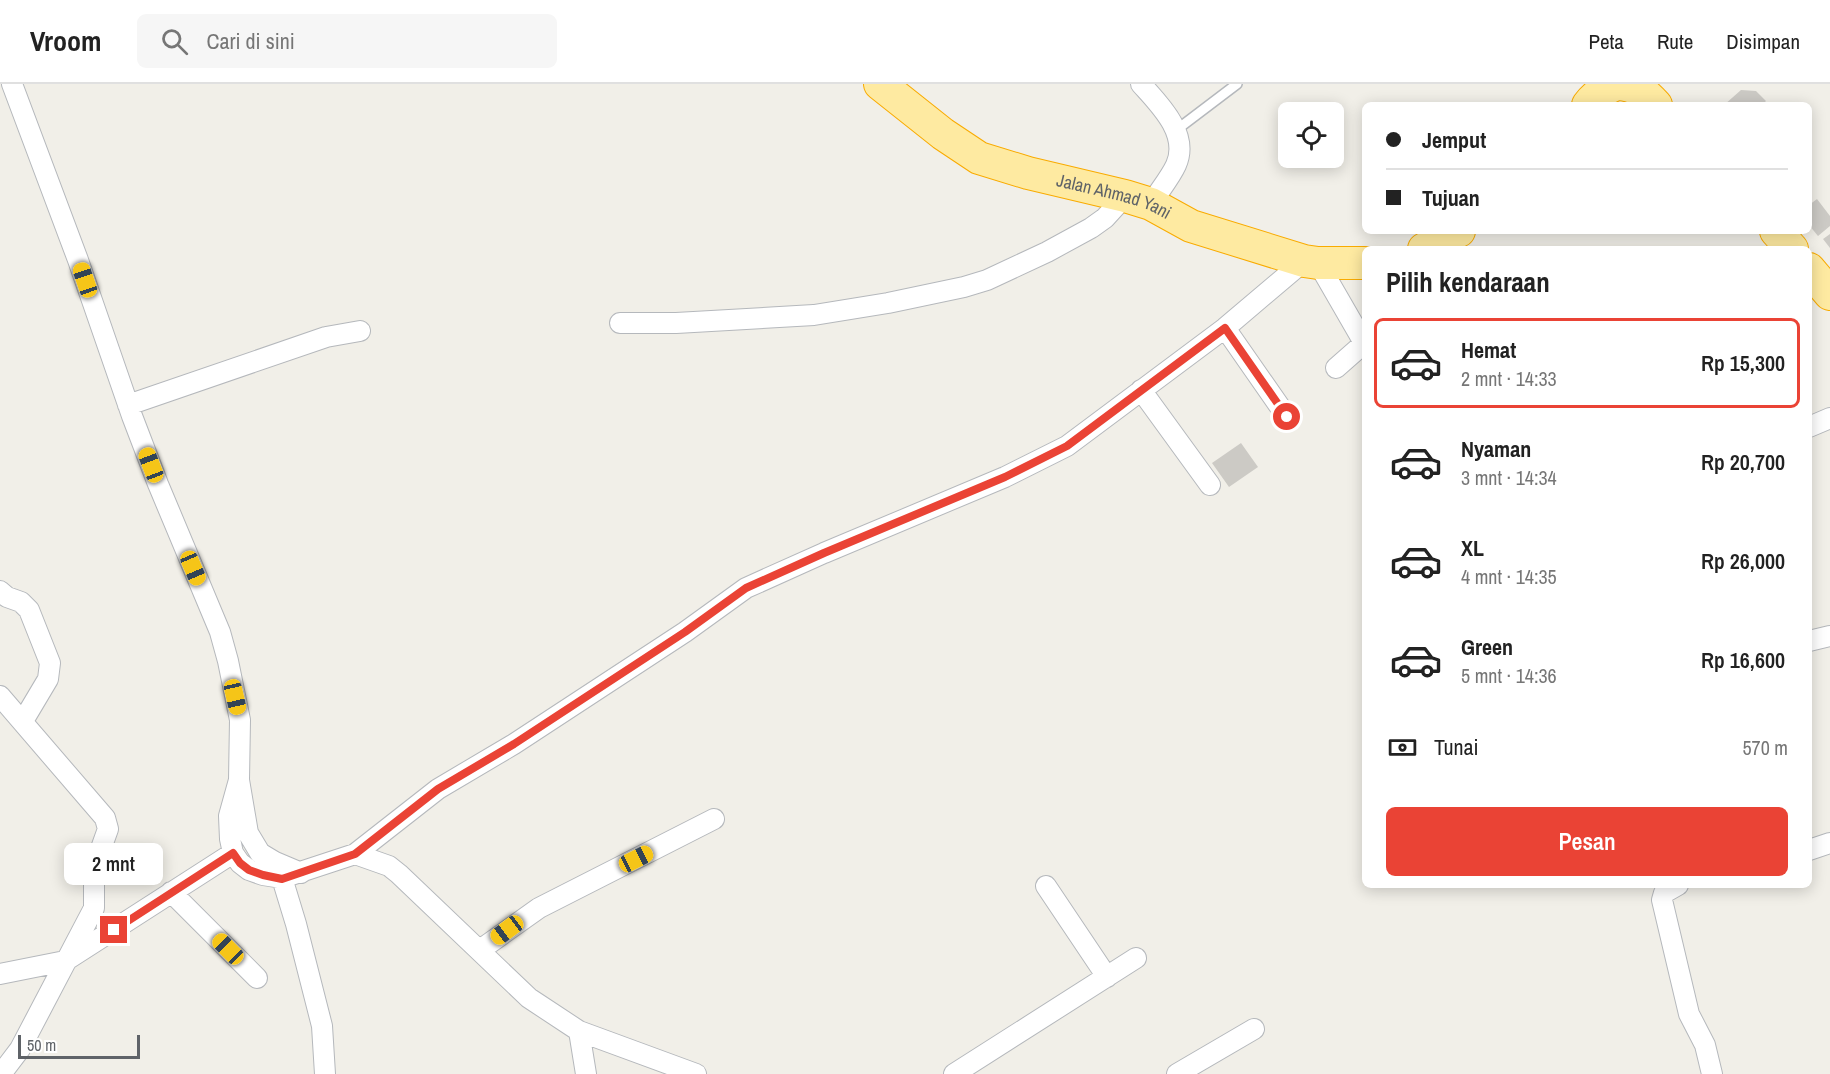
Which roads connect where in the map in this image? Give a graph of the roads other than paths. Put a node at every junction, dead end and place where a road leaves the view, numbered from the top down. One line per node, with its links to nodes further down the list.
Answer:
1 (12, 84): 24 (street)
2 (880, 84): 8 (highway, Jalan Ahmad Yani)
3 (1141, 84): 7 (street)
4 (1238, 84): 7 (lane)
5 (1604, 93): 6 (highway)
6 (1653, 102)
7 (1175, 130): 8 (street)
8 (1138, 200): 13 (highway, Jalan Ahmad Yani); 17 (street)
9 (1453, 234): 11 (highway)
10 (1779, 234): 12 (highway)
11 (1430, 246)
12 (1789, 246)
13 (1311, 262): 14 (highway, Jalan Ahmad Yani); 18 (street); 20 (street)
14 (1362, 263)
15 (1812, 273): 16 (highway)
16 (1830, 294)
17 (620, 322)
18 (1225, 328): 23 (street); 25 (street)
19 (360, 331): 24 (street)
20 (1362, 339)
21 (1362, 343): 22 (street)
22 (1336, 368)
23 (1141, 390): 28 (street); 39 (street)
24 (128, 405): 34 (street)
25 (1287, 417)
26 (1830, 418): 27 (street)
27 (1812, 426)
28 (1210, 485)
29 (0, 591): 33 (street)
30 (1830, 636): 31 (street)
31 (1812, 640)
32 (0, 696): 33 (street)
33 (23, 721): 47 (street)
34 (239, 780): 38 (street); 40 (street)
35 (714, 819): 45 (street)
36 (1830, 843): 37 (street)
37 (1812, 849)
38 (233, 853): 41 (street); 44 (street)
39 (355, 854): 40 (street); 45 (street)
40 (301, 873): 41 (street)
41 (282, 879): 54 (street)
42 (1046, 886): 49 (street)
43 (1672, 888): 59 (street)
44 (171, 892): 47 (street); 50 (street)
45 (480, 950): 52 (street)
46 (1136, 958): 49 (street)
47 (65, 961): 48 (street); 53 (street)
48 (0, 974)
49 (1107, 977): 57 (street)
50 (257, 978)
51 (1254, 1029): 58 (street)
52 (579, 1031): 55 (street); 56 (street)
53 (1, 1074)
54 (325, 1074)
55 (586, 1074)
56 (696, 1074)
57 (954, 1074)
58 (1177, 1074)
59 (1712, 1074)

